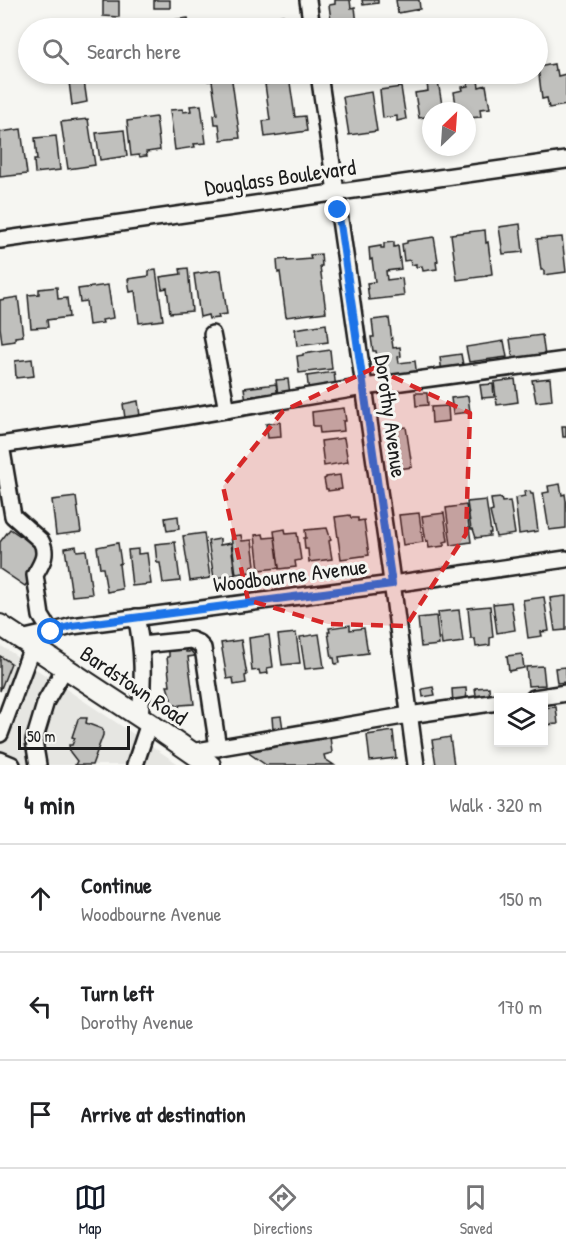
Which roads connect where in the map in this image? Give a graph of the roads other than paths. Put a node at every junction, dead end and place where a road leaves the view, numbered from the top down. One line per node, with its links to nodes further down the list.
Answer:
1 (308, 0): 2 (street)
2 (311, 18)
3 (320, 84): 5 (street, Dorothy Avenue)
4 (566, 160): 5 (street, Douglass Boulevard)
5 (336, 192): 6 (street, Douglass Boulevard); 9 (street, Dorothy Avenue)
6 (0, 240)
7 (212, 334): 10 (street)
8 (566, 360): 9 (street)
9 (364, 387): 10 (street); 13 (street, Dorothy Avenue)
10 (227, 410): 11 (street)
11 (1, 445): 16 (street)
12 (566, 559): 13 (street, Woodbourne Avenue)
13 (392, 584): 14 (street, Woodbourne Avenue); 23 (street, Dorothy Avenue)
14 (136, 617): 16 (street, Woodbourne Avenue); 18 (street)
15 (0, 625): 17 (main road, Bardstown Road)
16 (51, 632): 17 (street, Woodbourne Avenue)
17 (27, 643): 19 (main road, Bardstown Road); 25 (street)
18 (141, 645): 24 (street); 26 (street)
19 (65, 669): 24 (main road, Bardstown Road); 29 (street)
20 (566, 693): 21 (street)
21 (548, 696)
22 (494, 703): 23 (street)
23 (409, 715): 26 (street); 31 (street, Dorothy Avenue)
24 (144, 720): 26 (main road, Bardstown Road); 30 (street)
25 (0, 734)
26 (214, 756)
27 (0, 760): 28 (street)
28 (12, 765)
29 (38, 765)
30 (135, 765)
31 (416, 765)

